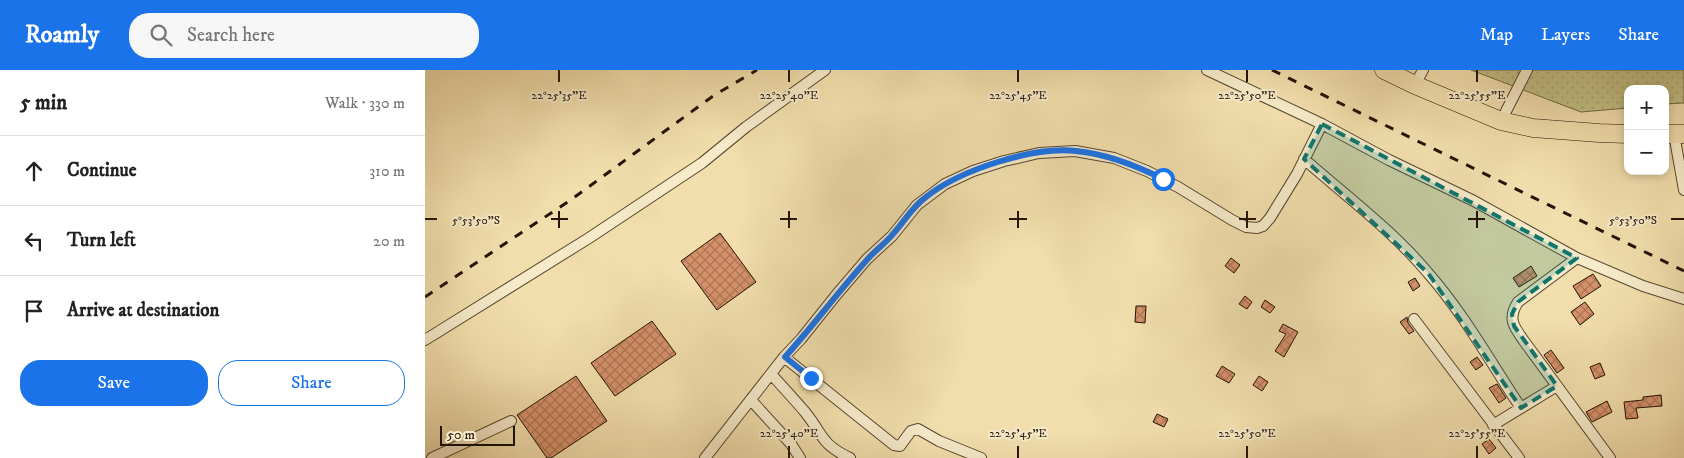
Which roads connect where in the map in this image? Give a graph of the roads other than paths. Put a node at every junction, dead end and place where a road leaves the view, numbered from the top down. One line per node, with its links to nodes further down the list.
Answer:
1 (825, 70): 15 (street)
2 (1207, 70): 7 (street)
3 (1384, 70): 5 (highway)
4 (1527, 70): 6 (street)
5 (1419, 78): 6 (highway)
6 (1501, 121): 8 (highway)
7 (1322, 124): 10 (street); 12 (street)
8 (1624, 134)
9 (1674, 134): 11 (street)
10 (1304, 159): 16 (street); 20 (street)
11 (1684, 190)
12 (1577, 258): 13 (street); 18 (street)
13 (1684, 299)
14 (1414, 319): 22 (street)
15 (425, 340)
16 (785, 357): 17 (street); 27 (street)
17 (771, 374): 19 (street); 26 (street)
18 (1557, 386): 20 (street); 29 (street)
19 (751, 400): 24 (street); 25 (street)
20 (1521, 408): 22 (street)
21 (511, 421): 23 (street)
22 (1493, 425): 28 (street)
23 (432, 458)
24 (705, 458)
25 (800, 458)
26 (851, 458)
27 (981, 458)
28 (1519, 458)
29 (1610, 458)

